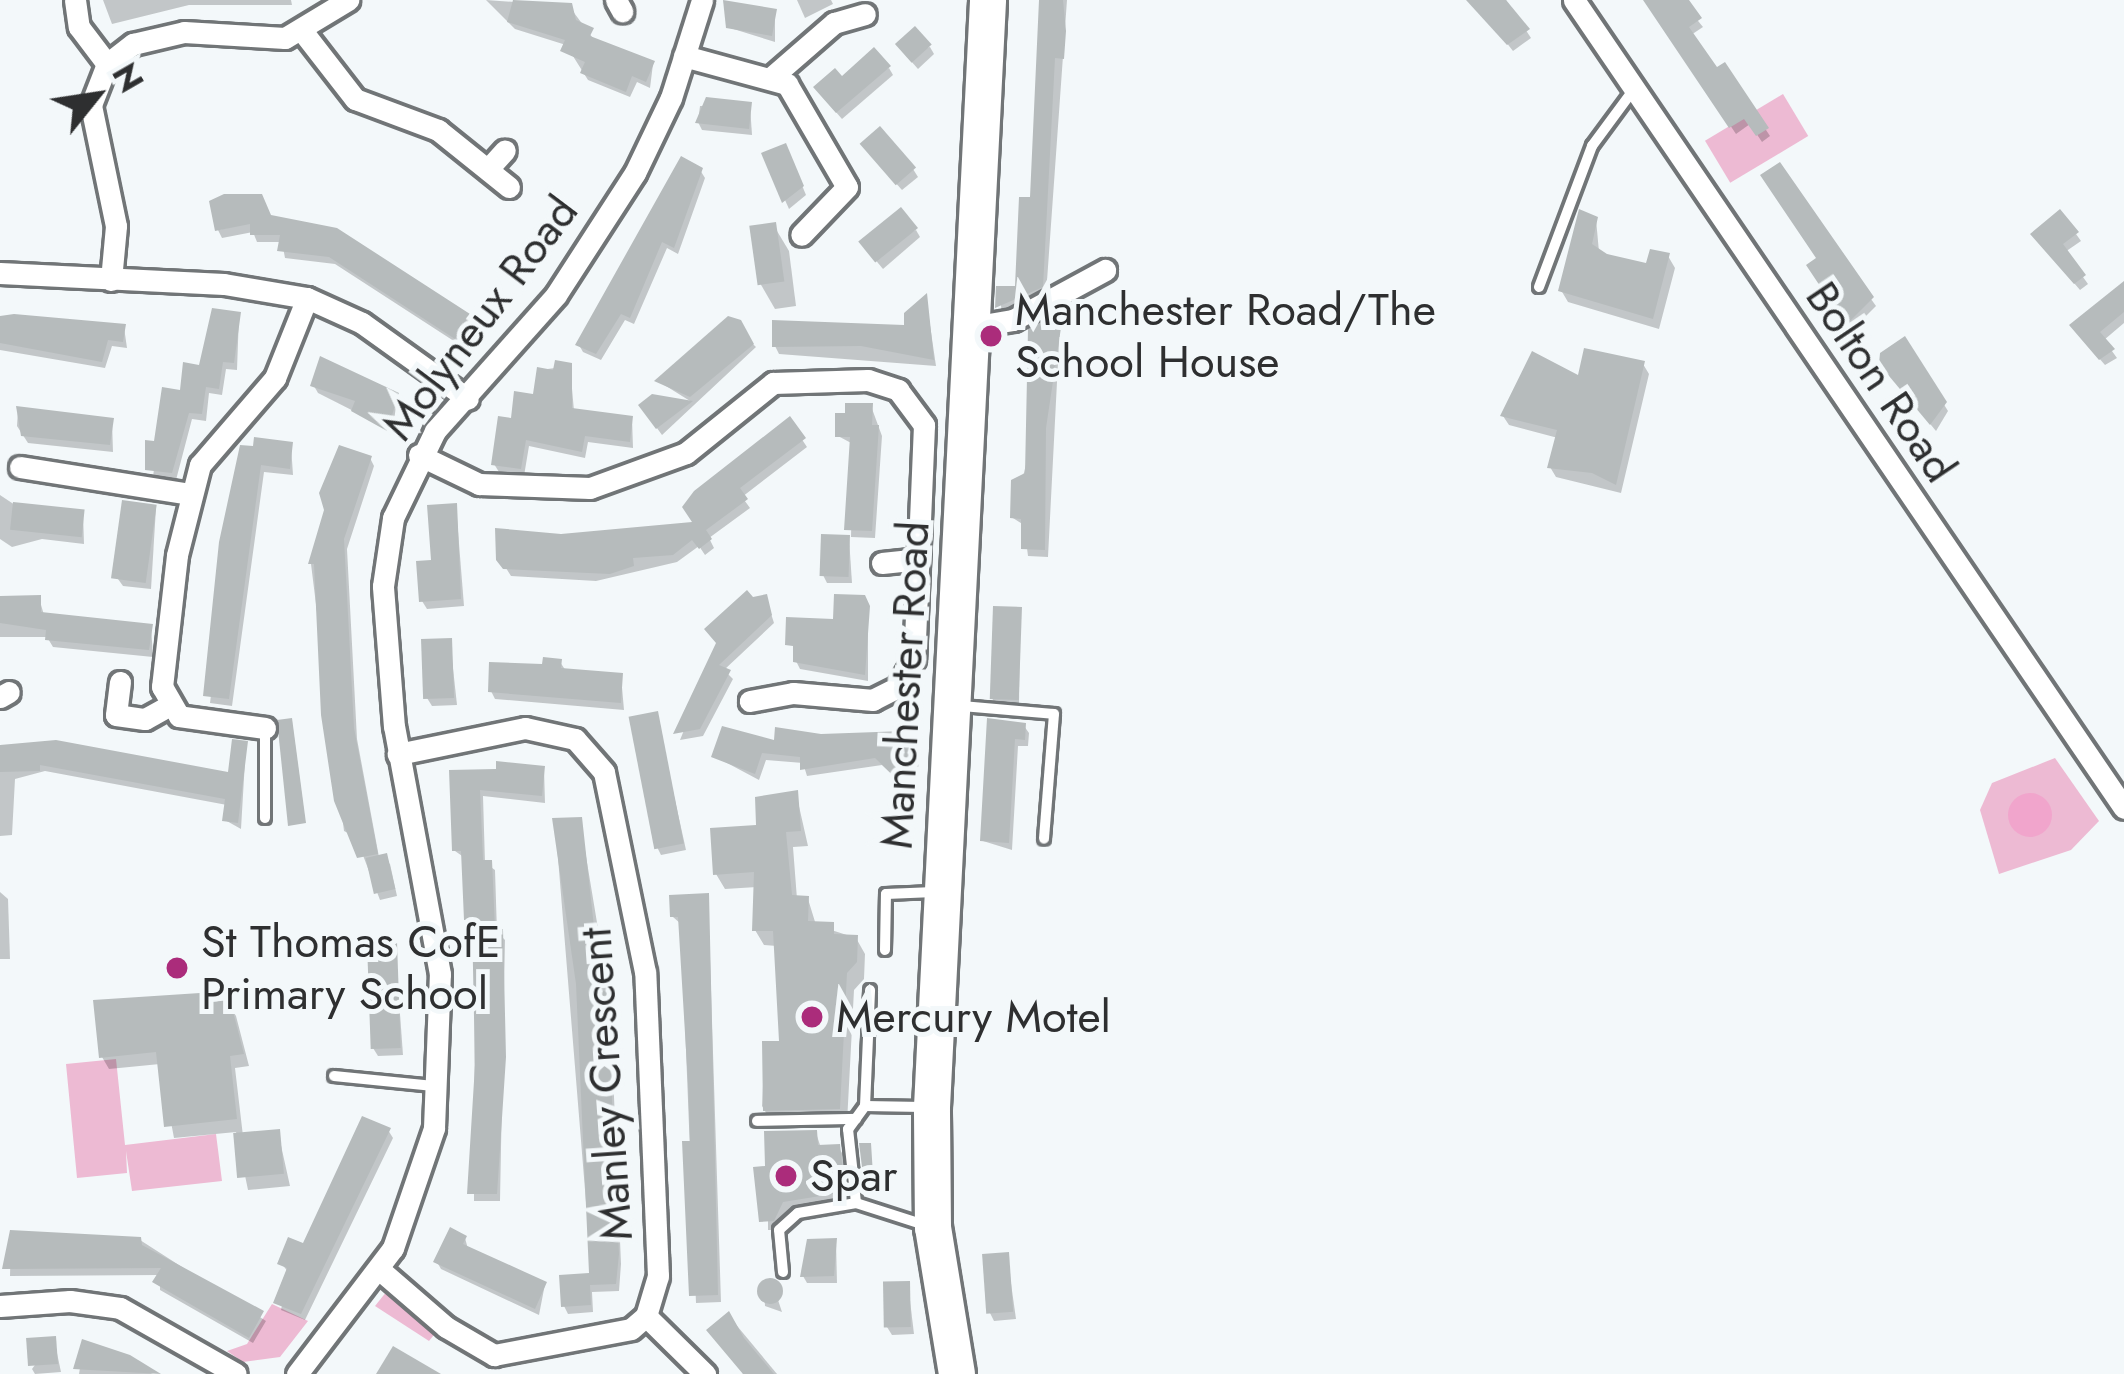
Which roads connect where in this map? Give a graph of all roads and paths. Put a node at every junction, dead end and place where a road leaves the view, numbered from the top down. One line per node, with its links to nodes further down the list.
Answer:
1 (75, 0): 9 (street)
2 (348, 0): 7 (street)
3 (702, 0): 8 (street, Molyneux Road)
4 (988, 0): 21 (main road, Manchester Road)
5 (1574, 0): 11 (street, Bolton Road)
6 (865, 14): 10 (street)
7 (304, 32): 9 (street); 13 (street)
8 (683, 56): 10 (street); 22 (street, Molyneux Road)
9 (107, 64): 18 (street)
10 (773, 76): 15 (street)
11 (1634, 89): 19 (lane); 34 (street, Bolton Road)
12 (505, 150): 13 (street)
13 (488, 169): 14 (street)
14 (509, 187)
15 (801, 235)
16 (1105, 270): 21 (street)
17 (0, 273): 18 (street)
18 (111, 280): 20 (street)
19 (1539, 287)
20 (307, 298): 22 (street); 25 (street)
21 (971, 327): 31 (main road, Manchester Road)
22 (468, 399): 23 (street, Molyneux Road)
23 (419, 455): 26 (street); 33 (street, Molyneux Road)
24 (20, 466): 25 (street)
25 (190, 494): 30 (street)
26 (918, 560): 27 (street); 29 (street)
27 (882, 563)
28 (120, 682): 30 (street)
29 (749, 701)
30 (169, 706): 32 (street)
31 (952, 706): 36 (lane); 37 (main road, Manchester Road)
32 (265, 728): 35 (lane)
33 (398, 754): 41 (street, Molyneux Road); 51 (street, Manley Crescent)
34 (2124, 808)
35 (265, 818)
36 (1044, 839)
37 (943, 892): 38 (lane); 43 (main road, Manchester Road)
38 (885, 950)
39 (870, 991): 42 (lane)
40 (334, 1076): 41 (lane)
41 (437, 1086): 48 (street, Molyneux Road)
42 (865, 1106): 43 (lane); 44 (lane)
43 (932, 1106): 47 (main road, Manchester Road)
44 (856, 1119): 45 (lane); 46 (lane)
45 (757, 1121)
46 (856, 1203): 47 (lane); 49 (lane)
47 (933, 1228): 56 (main road, Manchester Road)
48 (380, 1270): 52 (street); 54 (street, Molyneux Road)
49 (783, 1272)
50 (0, 1306): 53 (street)
51 (646, 1316): 52 (street); 55 (street)
52 (494, 1365)
53 (236, 1374)
54 (297, 1374)
55 (705, 1374)
56 (957, 1374)

